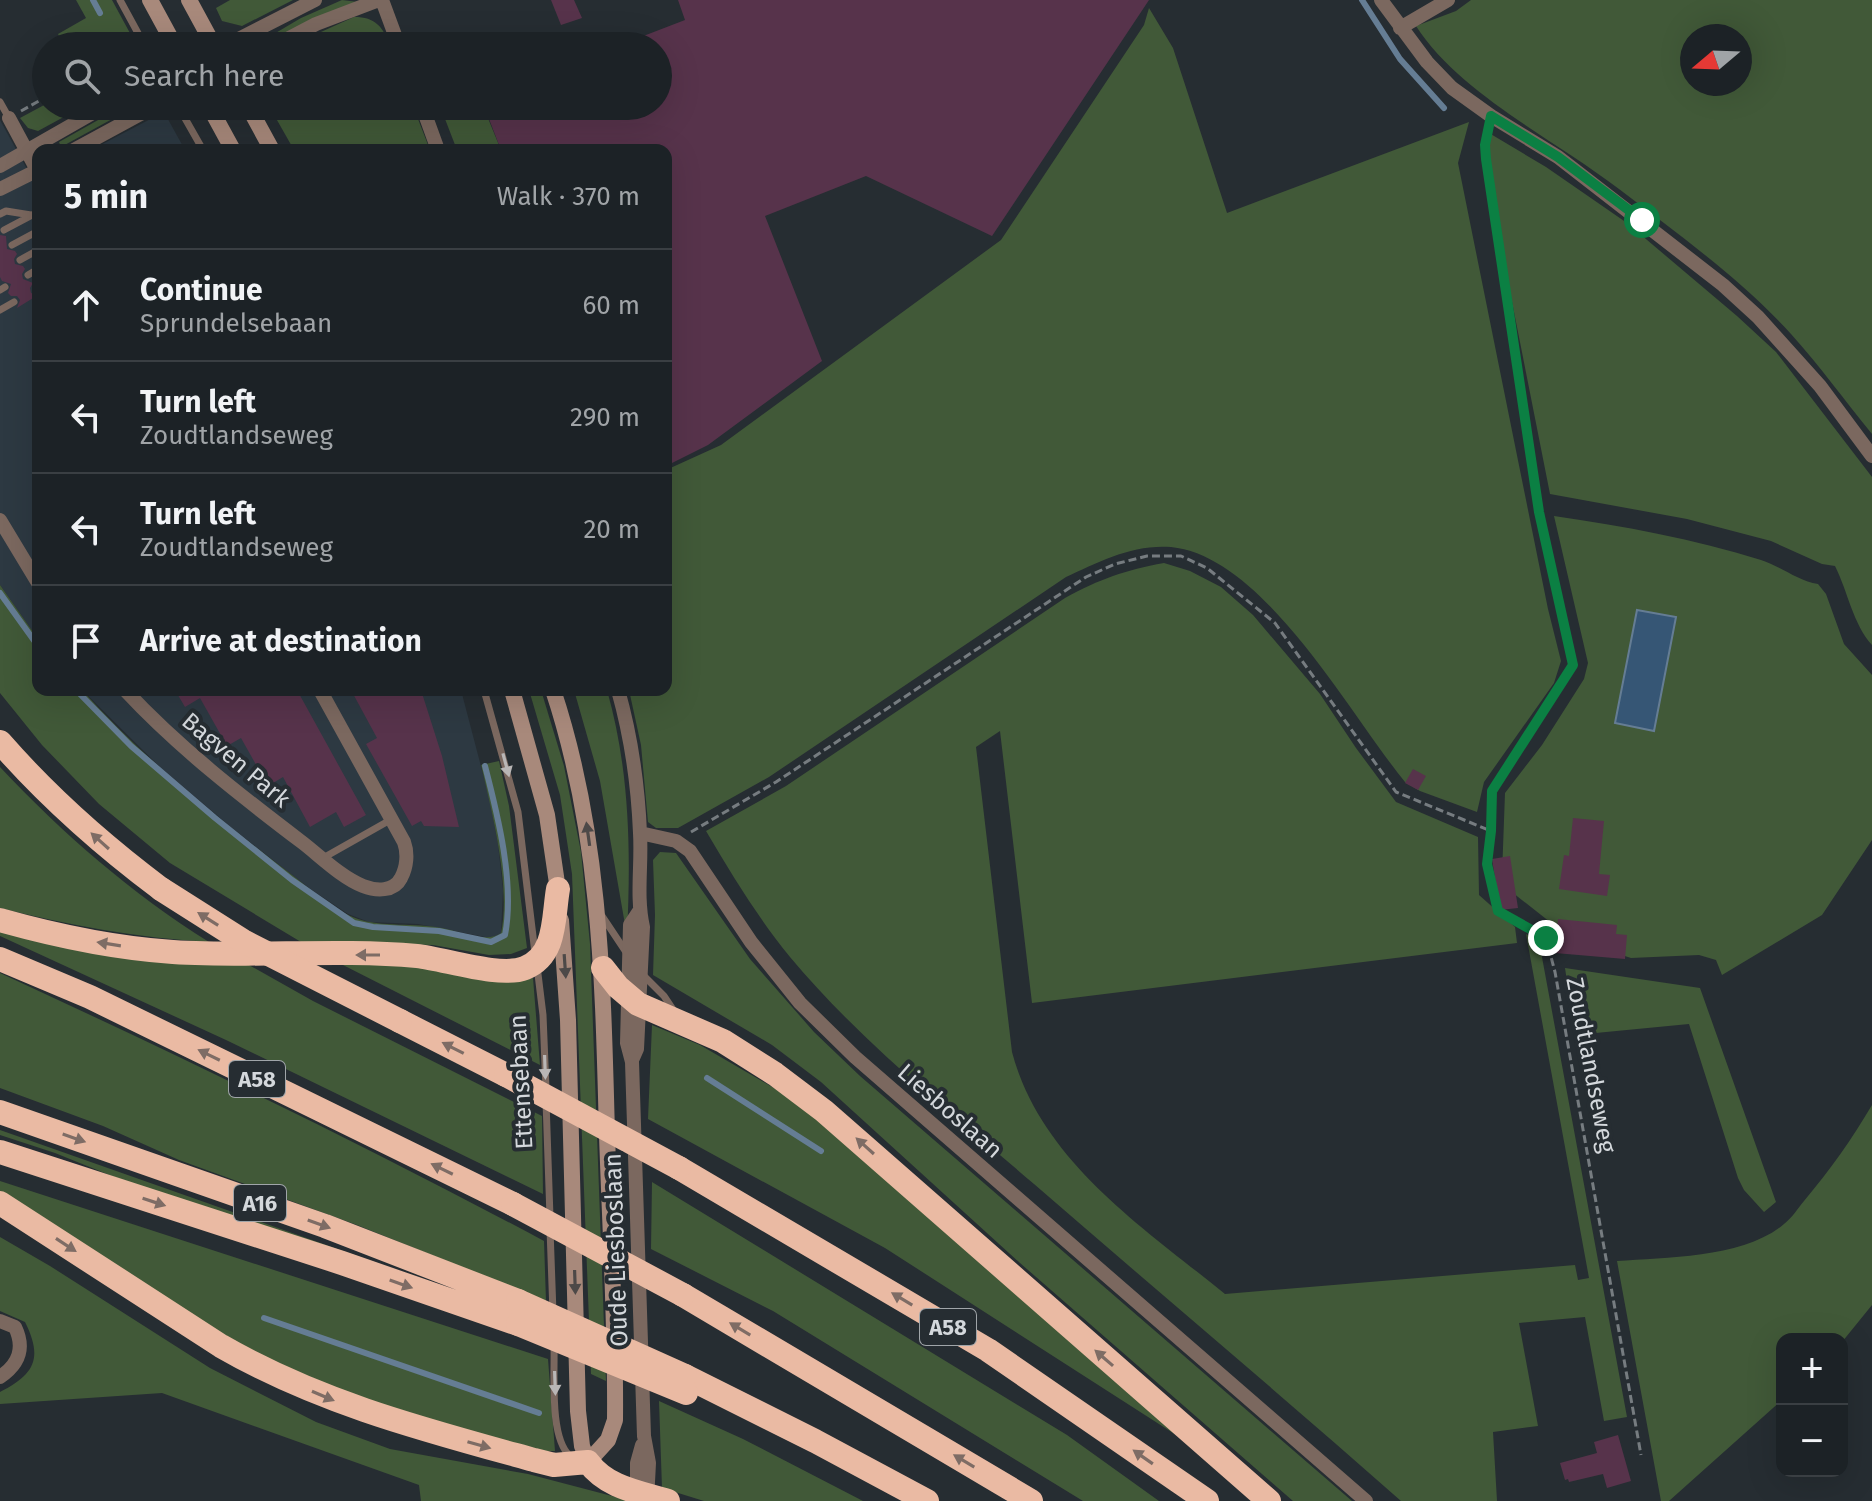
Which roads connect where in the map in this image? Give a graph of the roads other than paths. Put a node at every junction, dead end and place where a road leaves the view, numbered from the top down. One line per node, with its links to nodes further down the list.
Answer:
1 (120, 0): 9 (lane)
2 (150, 0): 10 (main road)
3 (189, 0): 11 (main road)
4 (315, 0): 12 (street)
5 (380, 0): 13 (street); 14 (street)
6 (1381, 0): 8 (street)
7 (1448, 0): 8 (street)
8 (1400, 28): 47 (street)
9 (137, 32)
10 (167, 32)
11 (206, 32)
12 (252, 32)
13 (301, 32)
14 (393, 32)
15 (0, 102): 16 (lane)
16 (9, 118): 30 (street)
17 (79, 120): 23 (street)
18 (129, 120): 24 (street)
19 (186, 120): 25 (lane)
20 (217, 120): 26 (main road)
21 (256, 120): 27 (main road)
22 (427, 120): 28 (street)
23 (35, 144)
24 (85, 144)
25 (200, 144)
26 (230, 144)
27 (269, 144)
28 (436, 144)
29 (32, 146): 30 (street)
30 (26, 149): 31 (street); 32 (street)
31 (32, 160)
32 (0, 166)
33 (32, 174): 34 (street)
34 (0, 189)
35 (0, 214): 36 (lane)
36 (32, 214)
37 (32, 215): 38 (lane)
38 (4, 230)
39 (32, 234): 40 (lane)
40 (12, 245)
41 (32, 253): 42 (lane)
42 (20, 260)
43 (32, 273): 44 (lane)
44 (28, 275)
45 (14, 302): 46 (lane)
46 (0, 310)
47 (1872, 456)
48 (0, 520): 49 (street)
49 (32, 573)
50 (131, 696): 59 (street, Bagven Park)
51 (323, 696): 57 (street, Bagven Park)
52 (486, 696): 66 (lane, Ettensebaan, one-way to 66)
53 (514, 696): 60 (main road, Ettensebaan)
54 (555, 696): 62 (main road, one-way to 54)
55 (619, 696): 58 (street)
56 (0, 742): 83 (highway, A58, one-way to 56, bridge)
57 (392, 819): 59 (lane); 59 (street, Bagven Park)
58 (640, 833): 61 (street, Oude Liesboslaan); 85 (street, Liesboslaan)
59 (323, 858)
60 (558, 889): 66 (highway); 78 (main road, Ettensebaan, one-way to 78)
61 (640, 910): 65 (street, Oude Liesboslaan); 68 (street, Oude Liesboslaan)
62 (598, 911): 65 (lane); 67 (main road)
63 (0, 920): 66 (highway, one-way to 63)
64 (0, 959): 82 (highway, A58, one-way to 64, bridge)
65 (631, 959): 68 (lane); 69 (street, Oude Liesboslaan)
66 (536, 962): 78 (lane, Ettensebaan, one-way to 78)
67 (603, 968): 69 (highway); 78 (main road)
68 (640, 973): 69 (street, Oude Liesboslaan); 70 (lane)
69 (633, 1000): 70 (highway); 79 (street, Oude Liesboslaan)
70 (681, 1023): 84 (highway, one-way to 70)
71 (0, 1112): 74 (highway, A16, one-way to 74)
72 (0, 1152): 74 (highway, A16, one-way to 74)
73 (0, 1203): 78 (highway, one-way to 78)
74 (518, 1313): 77 (highway, bridge)
75 (0, 1321): 76 (street)
76 (0, 1377)
77 (686, 1385): 80 (highway); 81 (highway)
78 (588, 1462): 79 (highway)
79 (647, 1498)
80 (905, 1501)
81 (927, 1501)
82 (1031, 1501)
83 (1207, 1501)
84 (1269, 1501)
85 (1366, 1501)

